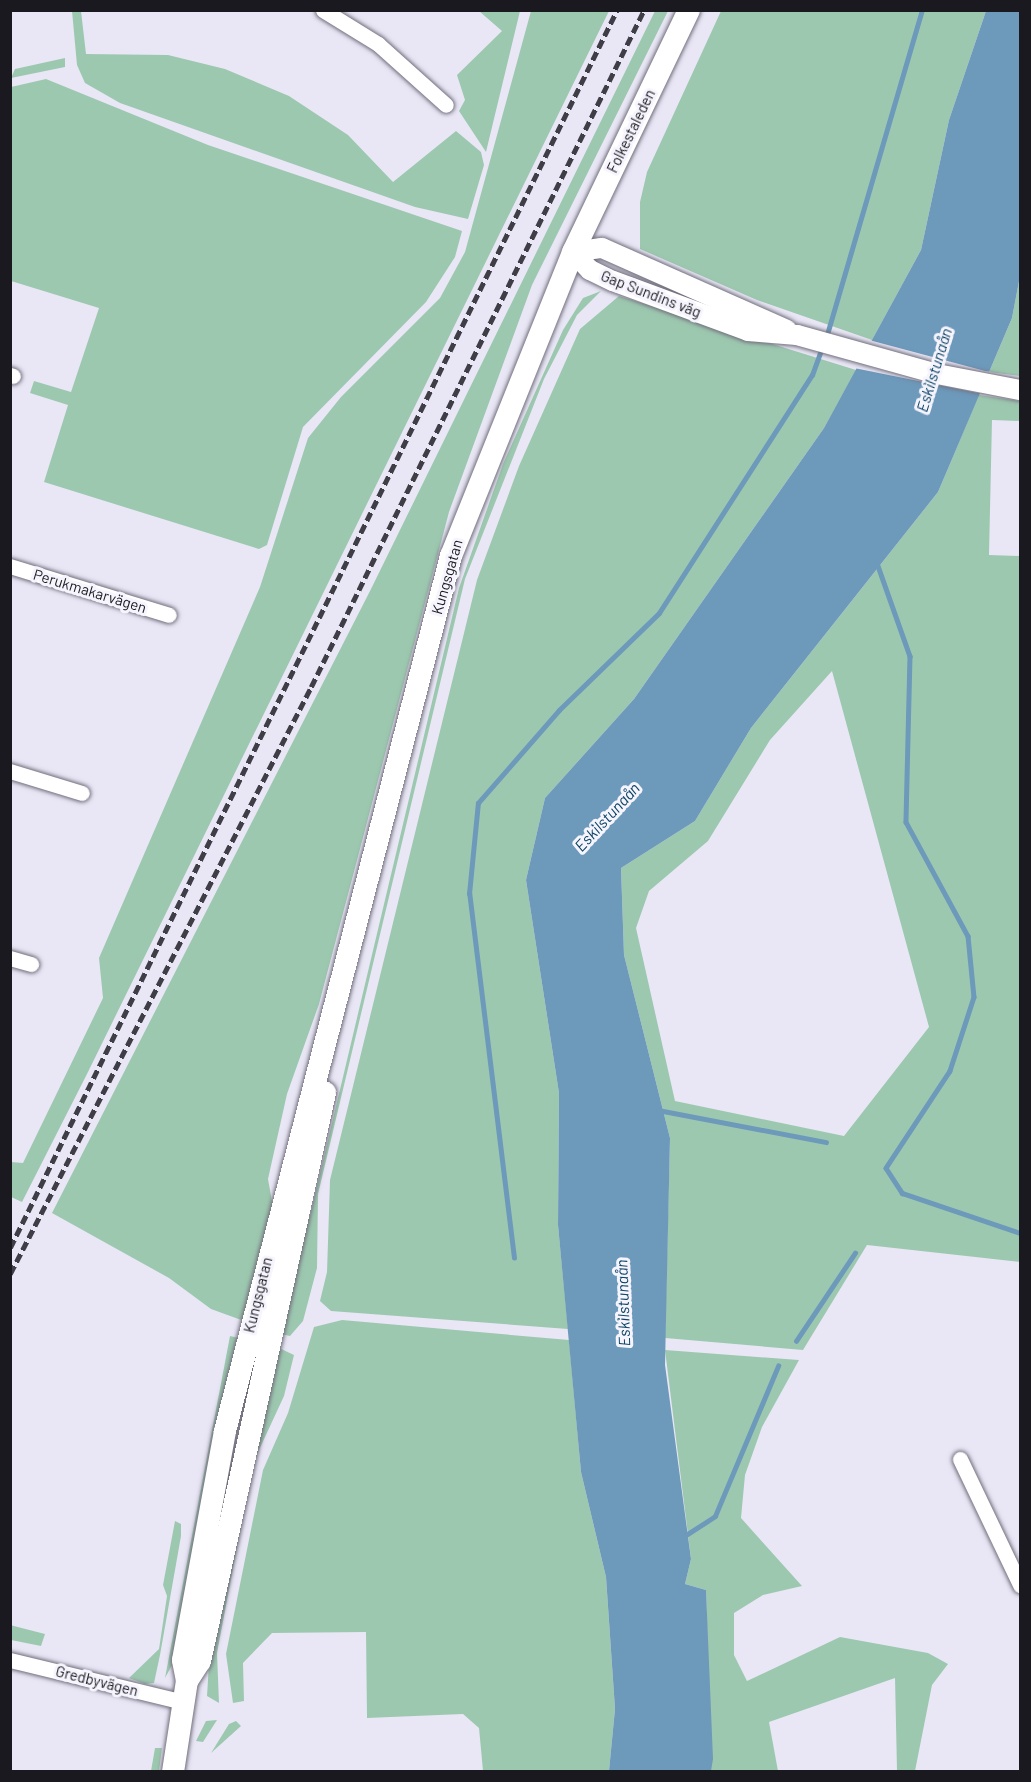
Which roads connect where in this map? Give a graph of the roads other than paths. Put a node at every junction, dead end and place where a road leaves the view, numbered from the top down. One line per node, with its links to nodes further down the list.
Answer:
1 (323, 10): 3 (street)
2 (688, 10): 4 (main road, Folkestaleden)
3 (446, 105)
4 (573, 252): 5 (street, Gap Sundins väg); 5 (street, Gap Sundins väg); 16 (main road, Kungsgatan)
5 (805, 337): 6 (street, Gap Sundins väg)
6 (1016, 390)
7 (10, 566): 8 (street, Perukmakarvägen)
8 (169, 615)
9 (10, 771): 10 (street)
10 (82, 793)
11 (10, 958): 12 (street)
12 (31, 964)
13 (960, 1458): 14 (street)
14 (1020, 1585)
15 (10, 1660): 16 (street, Gredbyvägen)
16 (185, 1692): 17 (main road, Kungsgatan)
17 (173, 1772)

